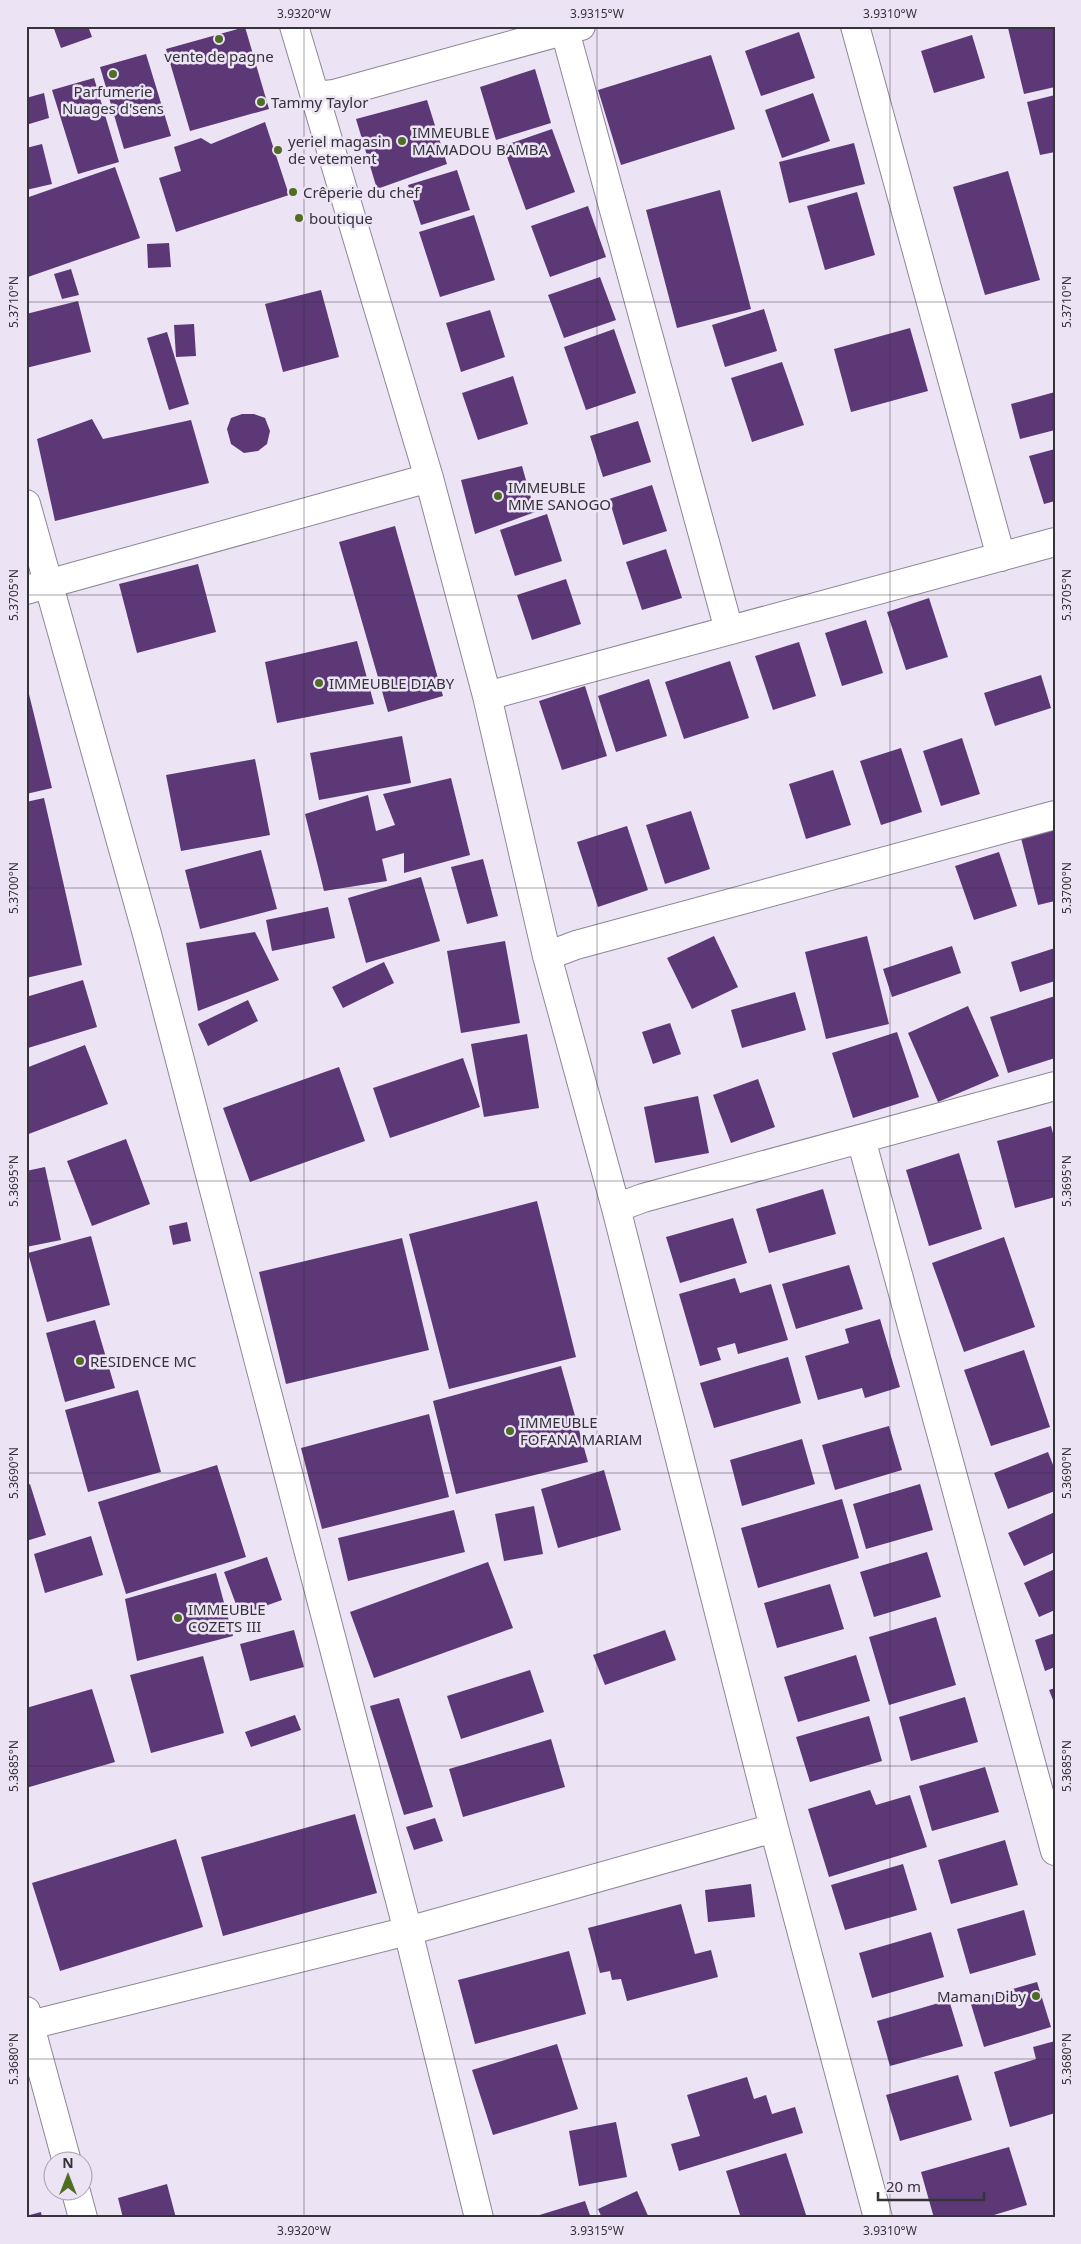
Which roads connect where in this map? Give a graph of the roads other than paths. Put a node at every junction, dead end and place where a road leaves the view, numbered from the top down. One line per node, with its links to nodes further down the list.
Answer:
1 (294, 26): 4 (street)
2 (855, 26): 8 (street)
3 (573, 28): 4 (street); 10 (street)
4 (316, 96): 5 (street)
5 (429, 478): 9 (street); 11 (street)
6 (26, 504): 9 (street)
7 (1055, 542): 8 (street)
8 (1001, 557): 10 (street)
9 (37, 587): 19 (street)
10 (729, 630): 11 (street)
11 (487, 696): 13 (street)
12 (1055, 815): 13 (street)
13 (547, 956): 16 (street)
14 (1055, 1086): 15 (street)
15 (861, 1139): 16 (street); 18 (street)
16 (616, 1208): 17 (street)
17 (774, 1828): 19 (street); 25 (street)
18 (1055, 1851)
19 (408, 1931): 20 (street); 24 (street)
20 (28, 2020): 21 (street)
21 (64, 2152)
22 (79, 2202): 23 (street)
23 (83, 2218)
24 (479, 2218)
25 (878, 2218)

